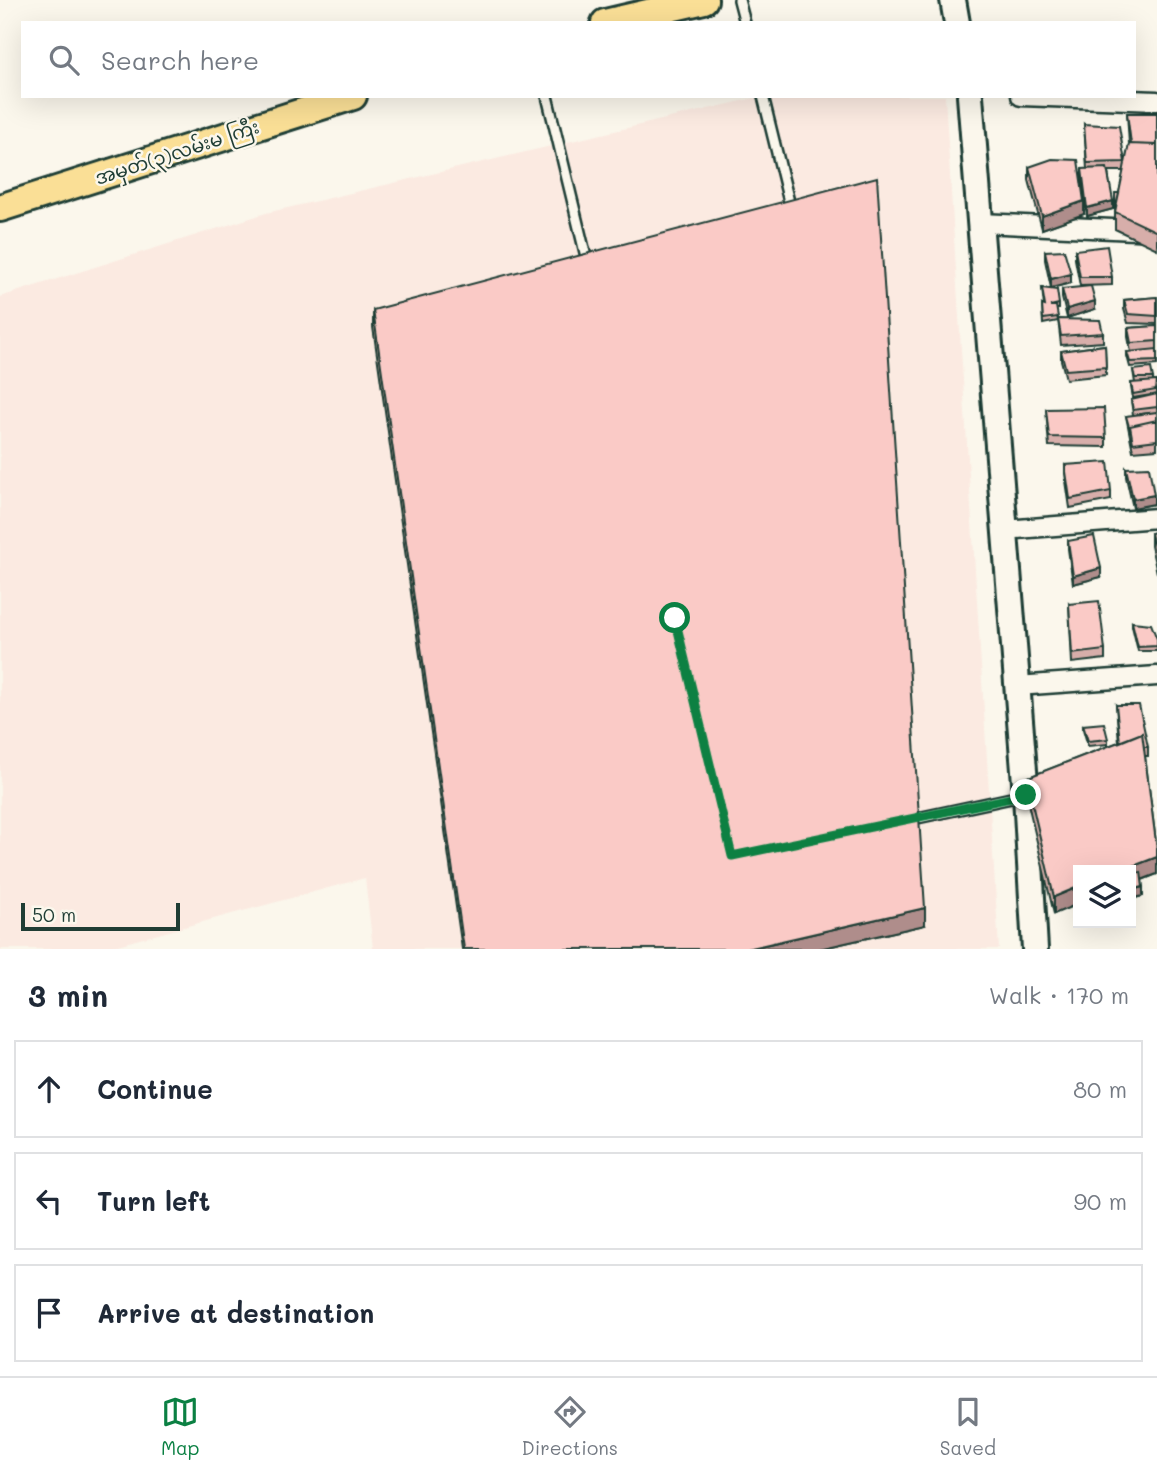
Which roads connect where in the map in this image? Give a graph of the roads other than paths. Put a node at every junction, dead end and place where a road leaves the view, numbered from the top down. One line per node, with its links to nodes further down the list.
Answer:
1 (704, 0): 4 (main road)
2 (739, 0): 5 (lane)
3 (953, 0): 6 (street)
4 (614, 21)
5 (744, 21)
6 (957, 21)
7 (347, 98): 13 (main road, အမှတ်(၃)လမ်းမ ကြီး)
8 (547, 98): 17 (lane)
9 (764, 98): 14 (lane)
10 (970, 98): 15 (street)
11 (1075, 98): 12 (street)
12 (1157, 101)
13 (0, 208)
14 (793, 216)
15 (980, 223): 16 (street); 19 (street)
16 (1157, 231)
17 (590, 270)
18 (1157, 518): 19 (street)
19 (1004, 530): 21 (street)
20 (1157, 677): 21 (street)
21 (1017, 686): 22 (street)
22 (1026, 795): 23 (lane); 24 (street)
23 (892, 823)
24 (1035, 949)

